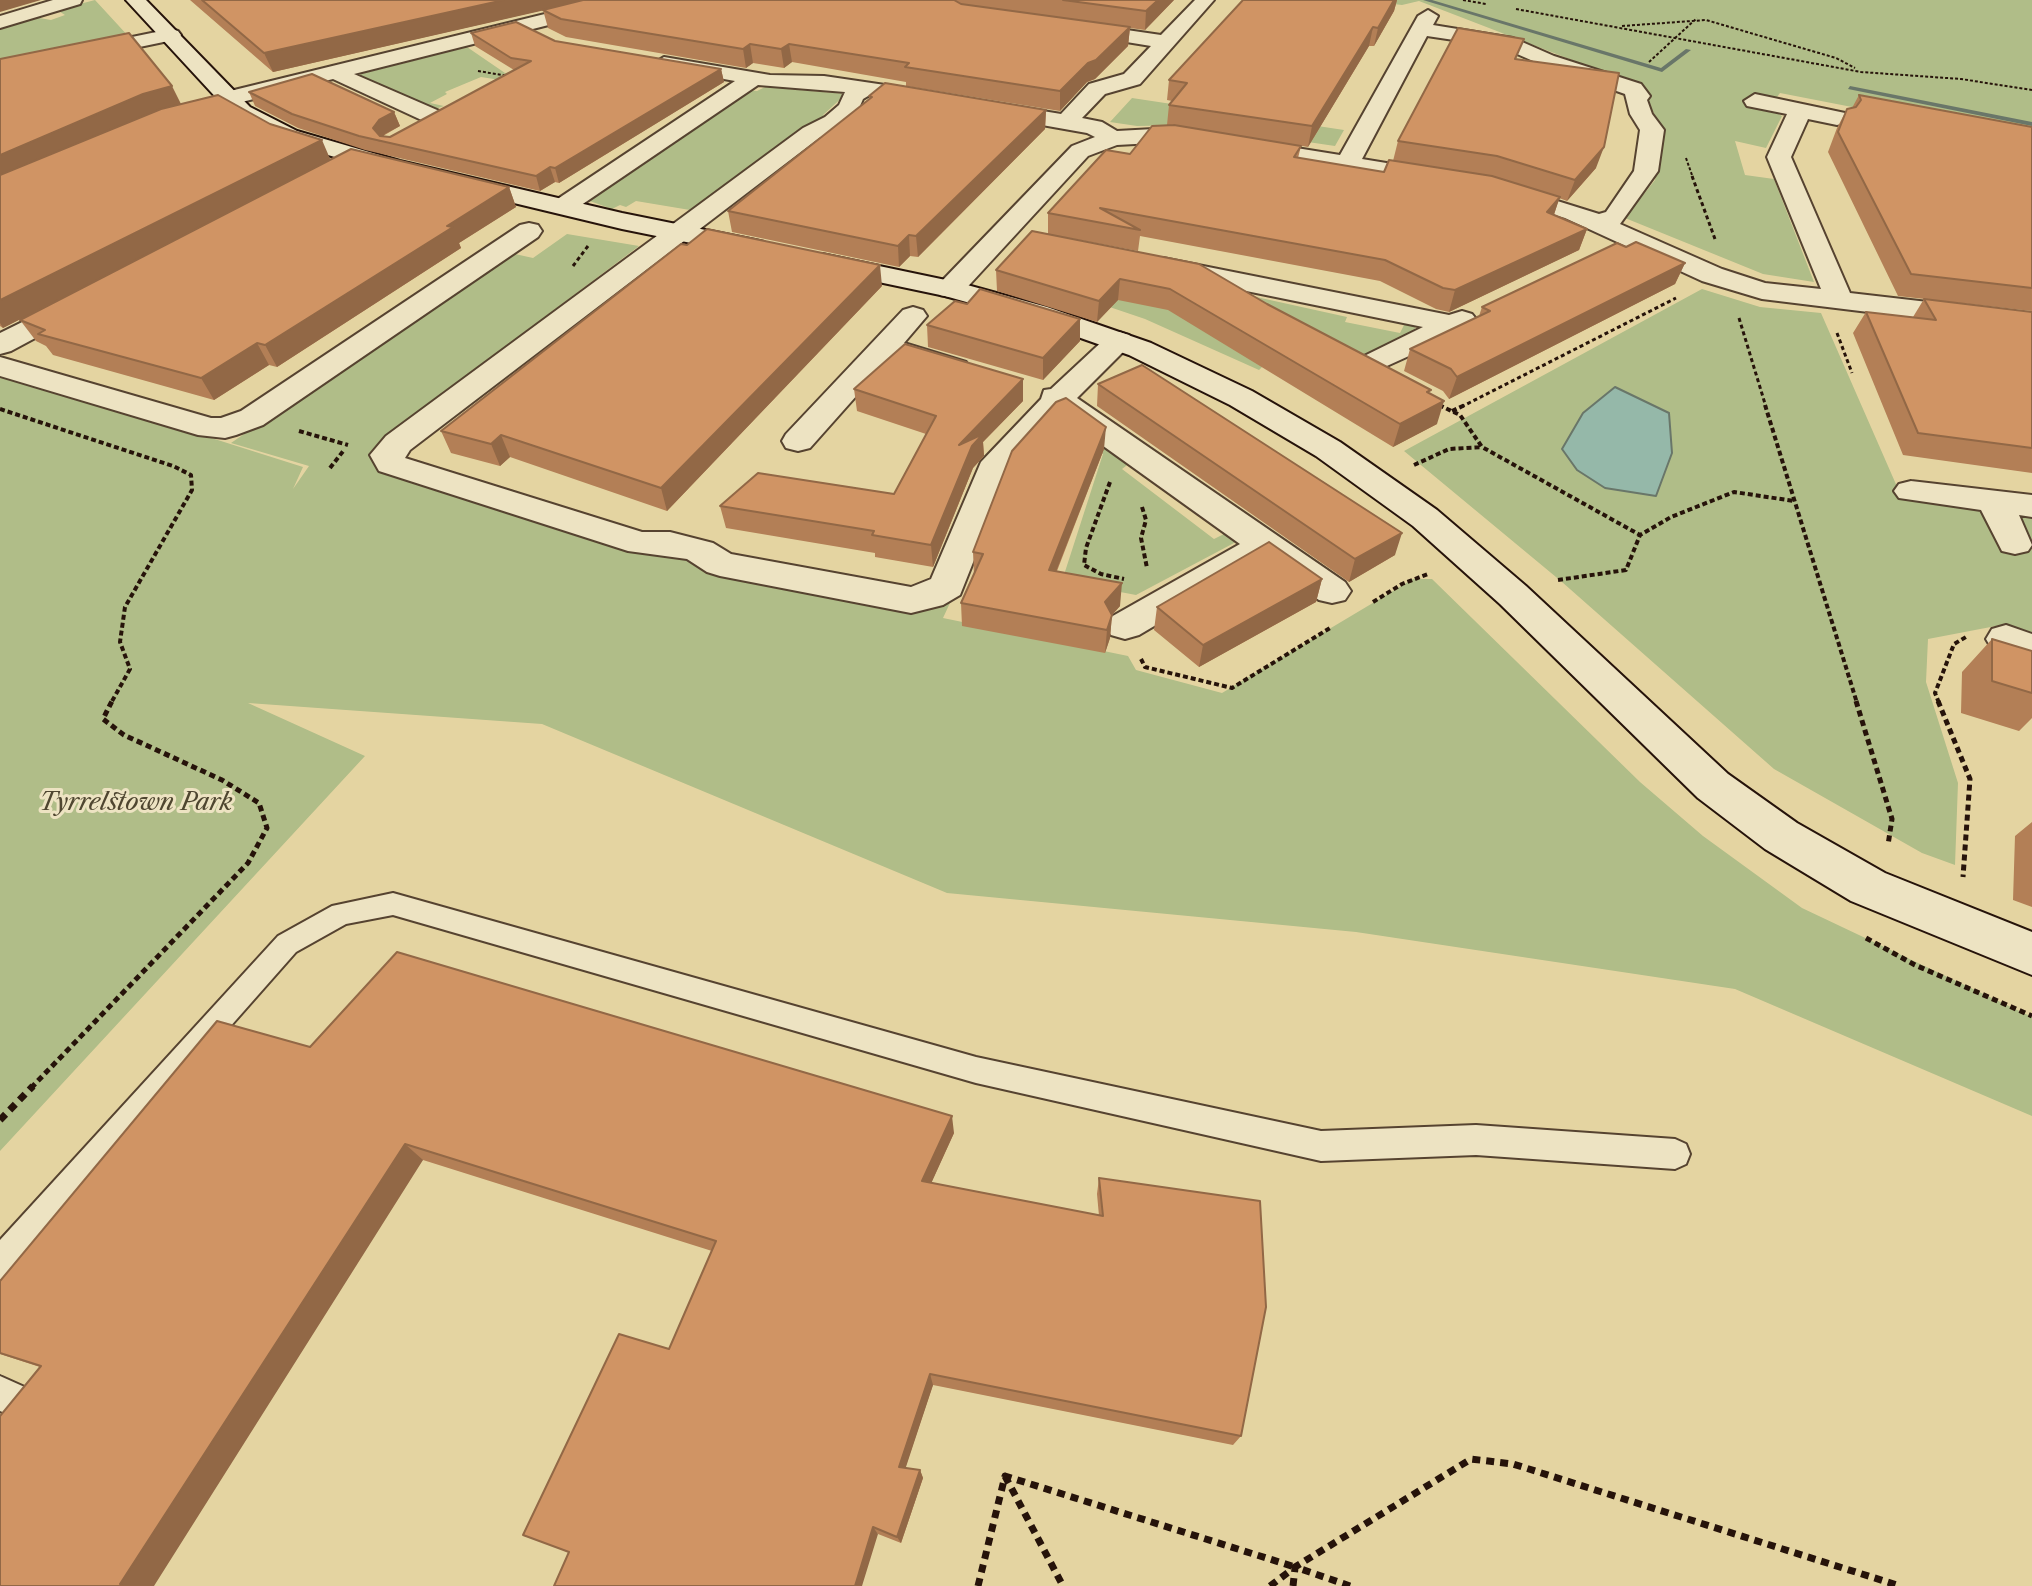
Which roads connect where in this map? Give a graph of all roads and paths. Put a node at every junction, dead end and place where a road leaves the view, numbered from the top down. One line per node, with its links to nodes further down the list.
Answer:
1 (73, 0): 9 (street)
2 (135, 0): 17 (street)
3 (527, 0): 10 (street)
4 (625, 0): 10 (street)
5 (1205, 0): 20 (street)
6 (1463, 0): 7 (path)
7 (1492, 5)
8 (1506, 7): 16 (path)
9 (32, 13): 12 (street); 13 (street)
10 (555, 17): 14 (street)
11 (1697, 18): 16 (path); 18 (path); 26 (path)
12 (55, 19)
13 (0, 22)
14 (523, 26): 19 (street); 21 (street)
15 (1057, 26): 20 (street)
16 (1621, 27): 18 (path)
17 (171, 35): 24 (street); 32 (street)
18 (1677, 37): 23 (path); 26 (path)
19 (549, 42)
20 (1166, 42): 38 (street)
21 (407, 56): 25 (street); 27 (path)
22 (639, 58): 28 (street)
23 (1645, 66)
24 (0, 70)
25 (338, 72): 32 (street); 36 (street)
26 (1861, 72): 30 (path)
27 (508, 76): 36 (street)
28 (755, 78): 29 (street); 45 (street)
29 (863, 89): 31 (street); 48 (street)
30 (2032, 90)
31 (910, 96)
32 (230, 98): 42 (street)
33 (1755, 101): 35 (street)
34 (973, 107): 38 (street)
35 (1800, 111): 37 (street); 57 (street)
36 (436, 118): 39 (street)
37 (1837, 118)
38 (1066, 122): 40 (street)
39 (408, 134)
40 (1113, 138): 43 (street); 49 (street)
41 (1682, 147): 54 (path)
42 (356, 158): 44 (street); 45 (street)
43 (1348, 162): 46 (street); 46 (street)
44 (324, 175)
45 (562, 207): 48 (street)
46 (1598, 224): 50 (street)
47 (529, 231): 65 (street)
48 (677, 232): 55 (street); 67 (street)
49 (1000, 235): 51 (street); 55 (street)
50 (1631, 239): 52 (street); 54 (street)
51 (1029, 241)
52 (1604, 252)
53 (1133, 260): 61 (street)
54 (1729, 286): 57 (street); 68 (path); 75 (path)
55 (950, 289): 62 (street)
56 (99, 293): 63 (street)
57 (1840, 302): 60 (street)
58 (1481, 312): 61 (street)
59 (913, 316): 64 (street)
60 (2032, 323)
61 (1454, 325): 68 (street)
62 (1119, 341): 67 (street); 73 (street)
63 (0, 345)
64 (884, 347): 66 (street); 70 (street)
65 (0, 366)
66 (986, 377)
67 (1044, 394): 72 (street)
68 (1441, 406): 71 (path)
69 (0, 409): 92 (path)
70 (798, 441)
71 (1482, 447): 73 (path); 78 (path)
72 (1120, 455): 80 (street); 82 (path); 82 (path)
73 (1377, 483): 81 (street)
74 (1911, 491): 76 (street)
75 (1794, 501): 78 (path); 89 (path)
76 (1994, 501): 77 (street); 79 (street)
77 (2032, 506)
78 (1640, 535): 84 (path)
79 (2015, 543)
80 (1266, 544): 82 (street); 83 (street)
81 (1471, 559): 84 (street); 85 (path)
82 (1161, 591): 86 (street)
83 (1332, 591)
84 (1513, 595): 89 (street)
85 (1370, 603)
86 (1125, 626): 87 (path)
87 (1334, 626)
88 (2019, 644): 90 (path)
89 (1878, 869): 91 (street)
90 (1951, 872)
91 (2032, 954)
92 (0, 1120)
93 (1675, 1154): 94 (lane)
94 (0, 1264)
95 (1005, 1476): 96 (path); 97 (path); 98 (path)
96 (1295, 1567): 99 (path); 100 (path); 101 (path); 102 (path)
97 (978, 1586)
98 (1063, 1586)
99 (1270, 1586)
100 (1293, 1586)
101 (1350, 1586)
102 (1900, 1586)

